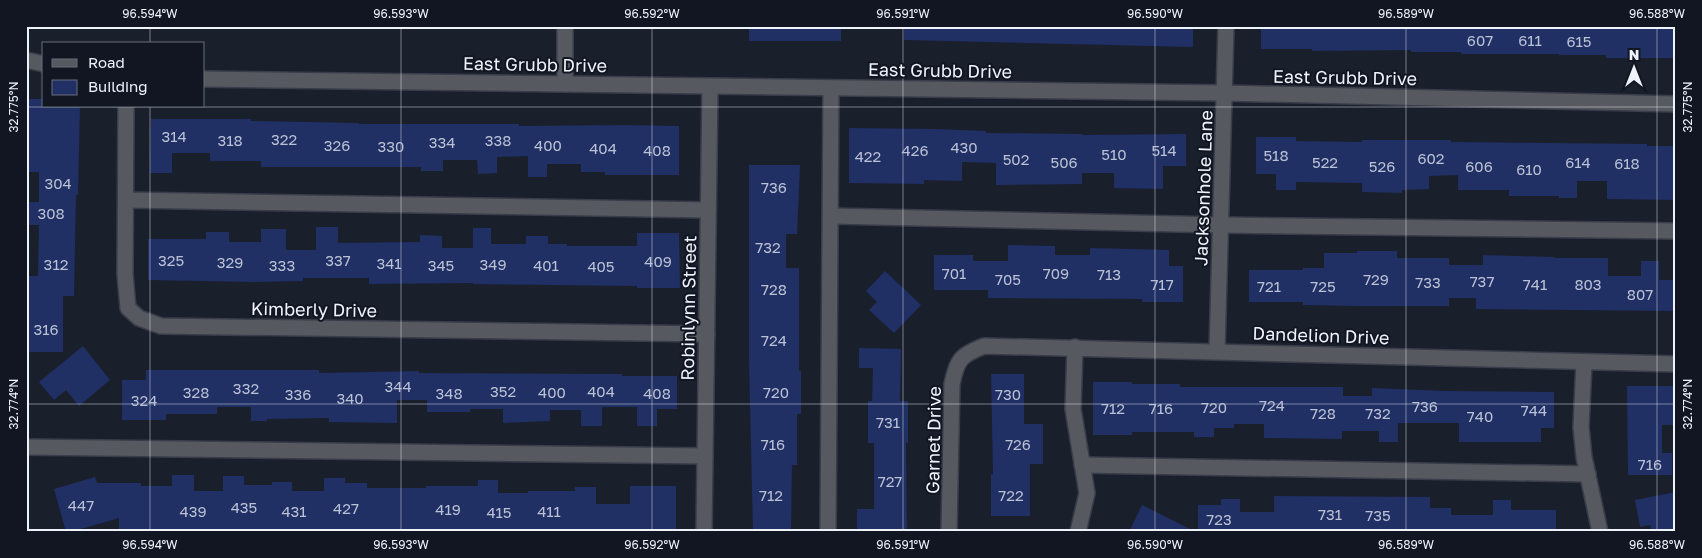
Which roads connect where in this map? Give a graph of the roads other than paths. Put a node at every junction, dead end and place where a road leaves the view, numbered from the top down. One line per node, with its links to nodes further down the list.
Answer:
1 (565, 26): 6 (street)
2 (1226, 26): 9 (street, Jacksonhole Lane)
3 (26, 60): 4 (street)
4 (42, 64)
5 (205, 78): 6 (street, East Grubb Drive)
6 (565, 84): 7 (street, East Grubb Drive)
7 (710, 86): 8 (street, East Grubb Drive); 13 (street, Robinlynn Street)
8 (831, 88): 9 (street, East Grubb Drive); 14 (street)
9 (1224, 93): 10 (street, East Grubb Drive); 15 (street, Jacksonhole Lane)
10 (1676, 104)
11 (126, 108): 12 (street, Kimberly Drive)
12 (126, 200): 13 (street); 17 (street, Kimberly Drive)
13 (708, 210): 17 (street, Robinlynn Street)
14 (831, 216): 15 (street); 28 (street)
15 (1221, 224): 16 (street); 19 (street, Jacksonhole Lane)
16 (1676, 231)
17 (707, 334): 24 (street, Robinlynn Street)
18 (1075, 347): 19 (street, Dandelion Drive); 20 (street, Dandelion Drive); 25 (street)
19 (1217, 351): 21 (street, Dandelion Drive)
20 (966, 353): 29 (street, Garnet Drive)
21 (1584, 362): 22 (street, Dandelion Drive); 26 (street)
22 (1676, 364)
23 (26, 447): 24 (street)
24 (705, 456): 27 (street, Robinlynn Street)
25 (1082, 465): 26 (street); 30 (street)
26 (1588, 474): 31 (street)
27 (704, 532)
28 (828, 532)
29 (949, 532)
30 (1078, 532)
31 (1600, 532)

